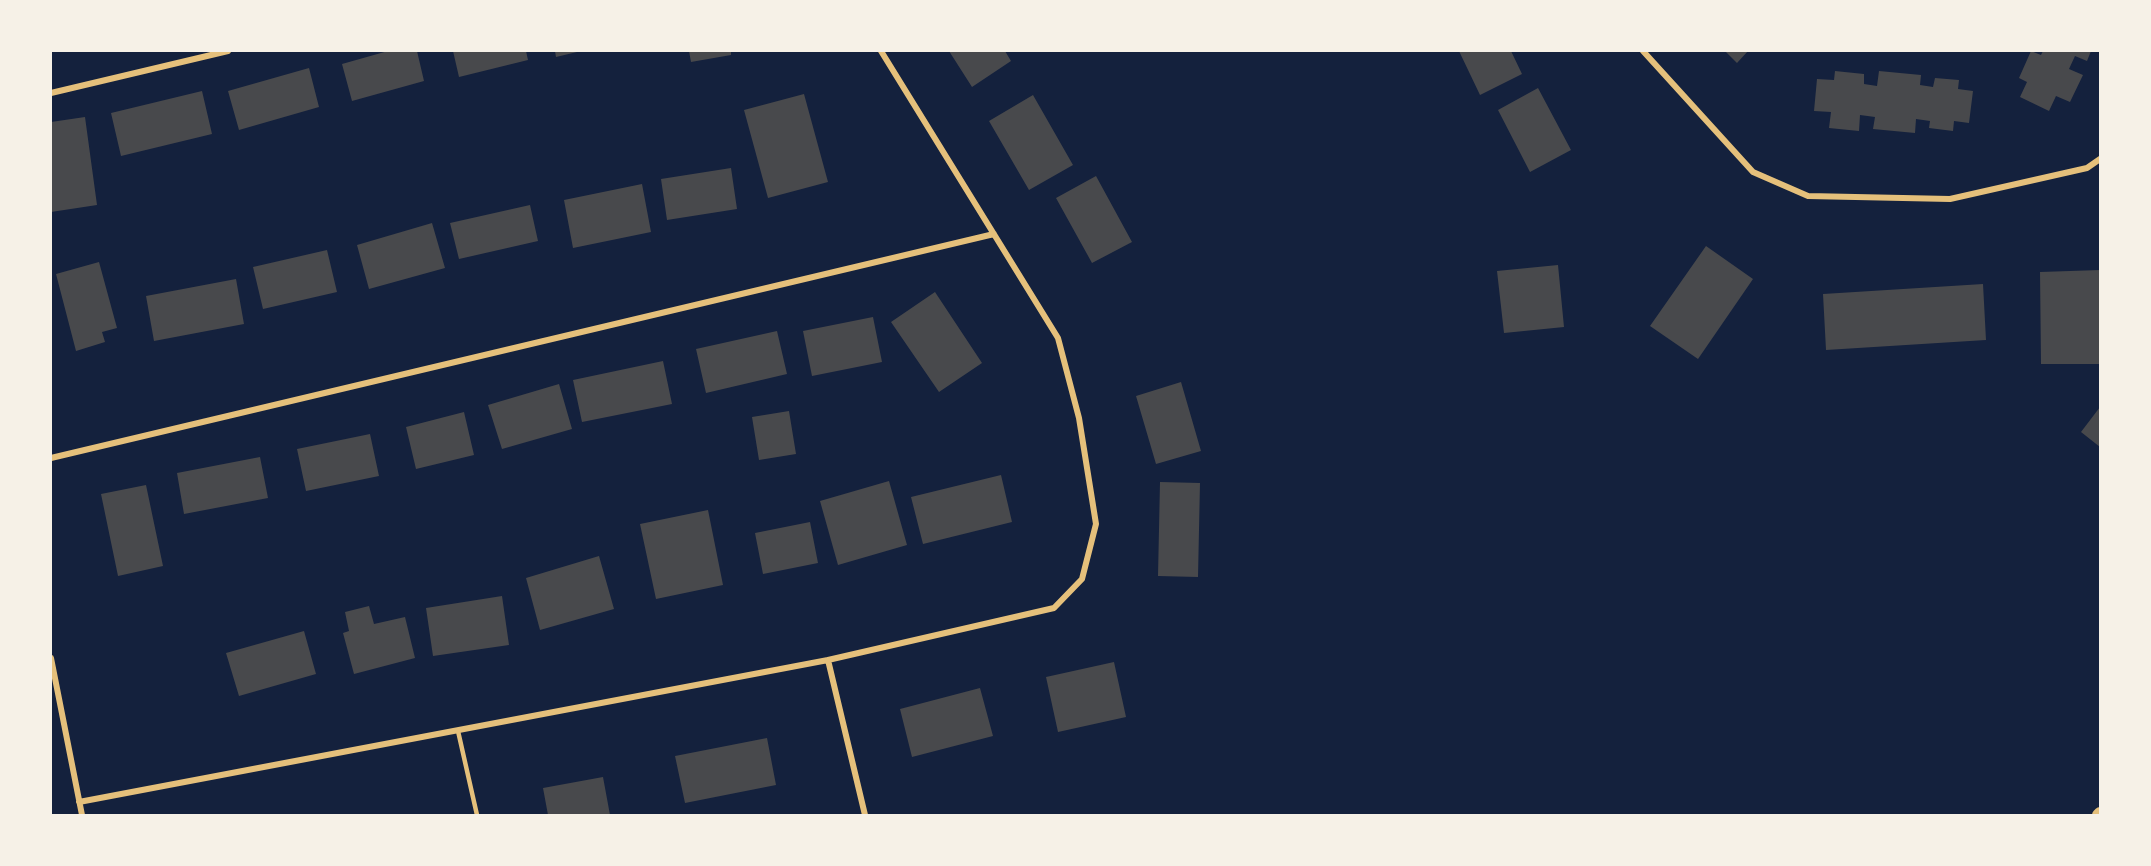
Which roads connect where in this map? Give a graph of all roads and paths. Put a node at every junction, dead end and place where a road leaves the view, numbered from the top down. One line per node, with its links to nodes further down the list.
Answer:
1 (228, 51): 4 (street)
2 (882, 51): 6 (street)
3 (1643, 51): 5 (street)
4 (51, 93)
5 (2100, 159)
6 (994, 234): 7 (street); 9 (street)
7 (51, 458)
8 (51, 658): 11 (street)
9 (828, 660): 10 (street); 14 (street)
10 (458, 731): 11 (street); 13 (lane)
11 (79, 802): 12 (street)
12 (82, 815)
13 (477, 815)
14 (866, 815)

